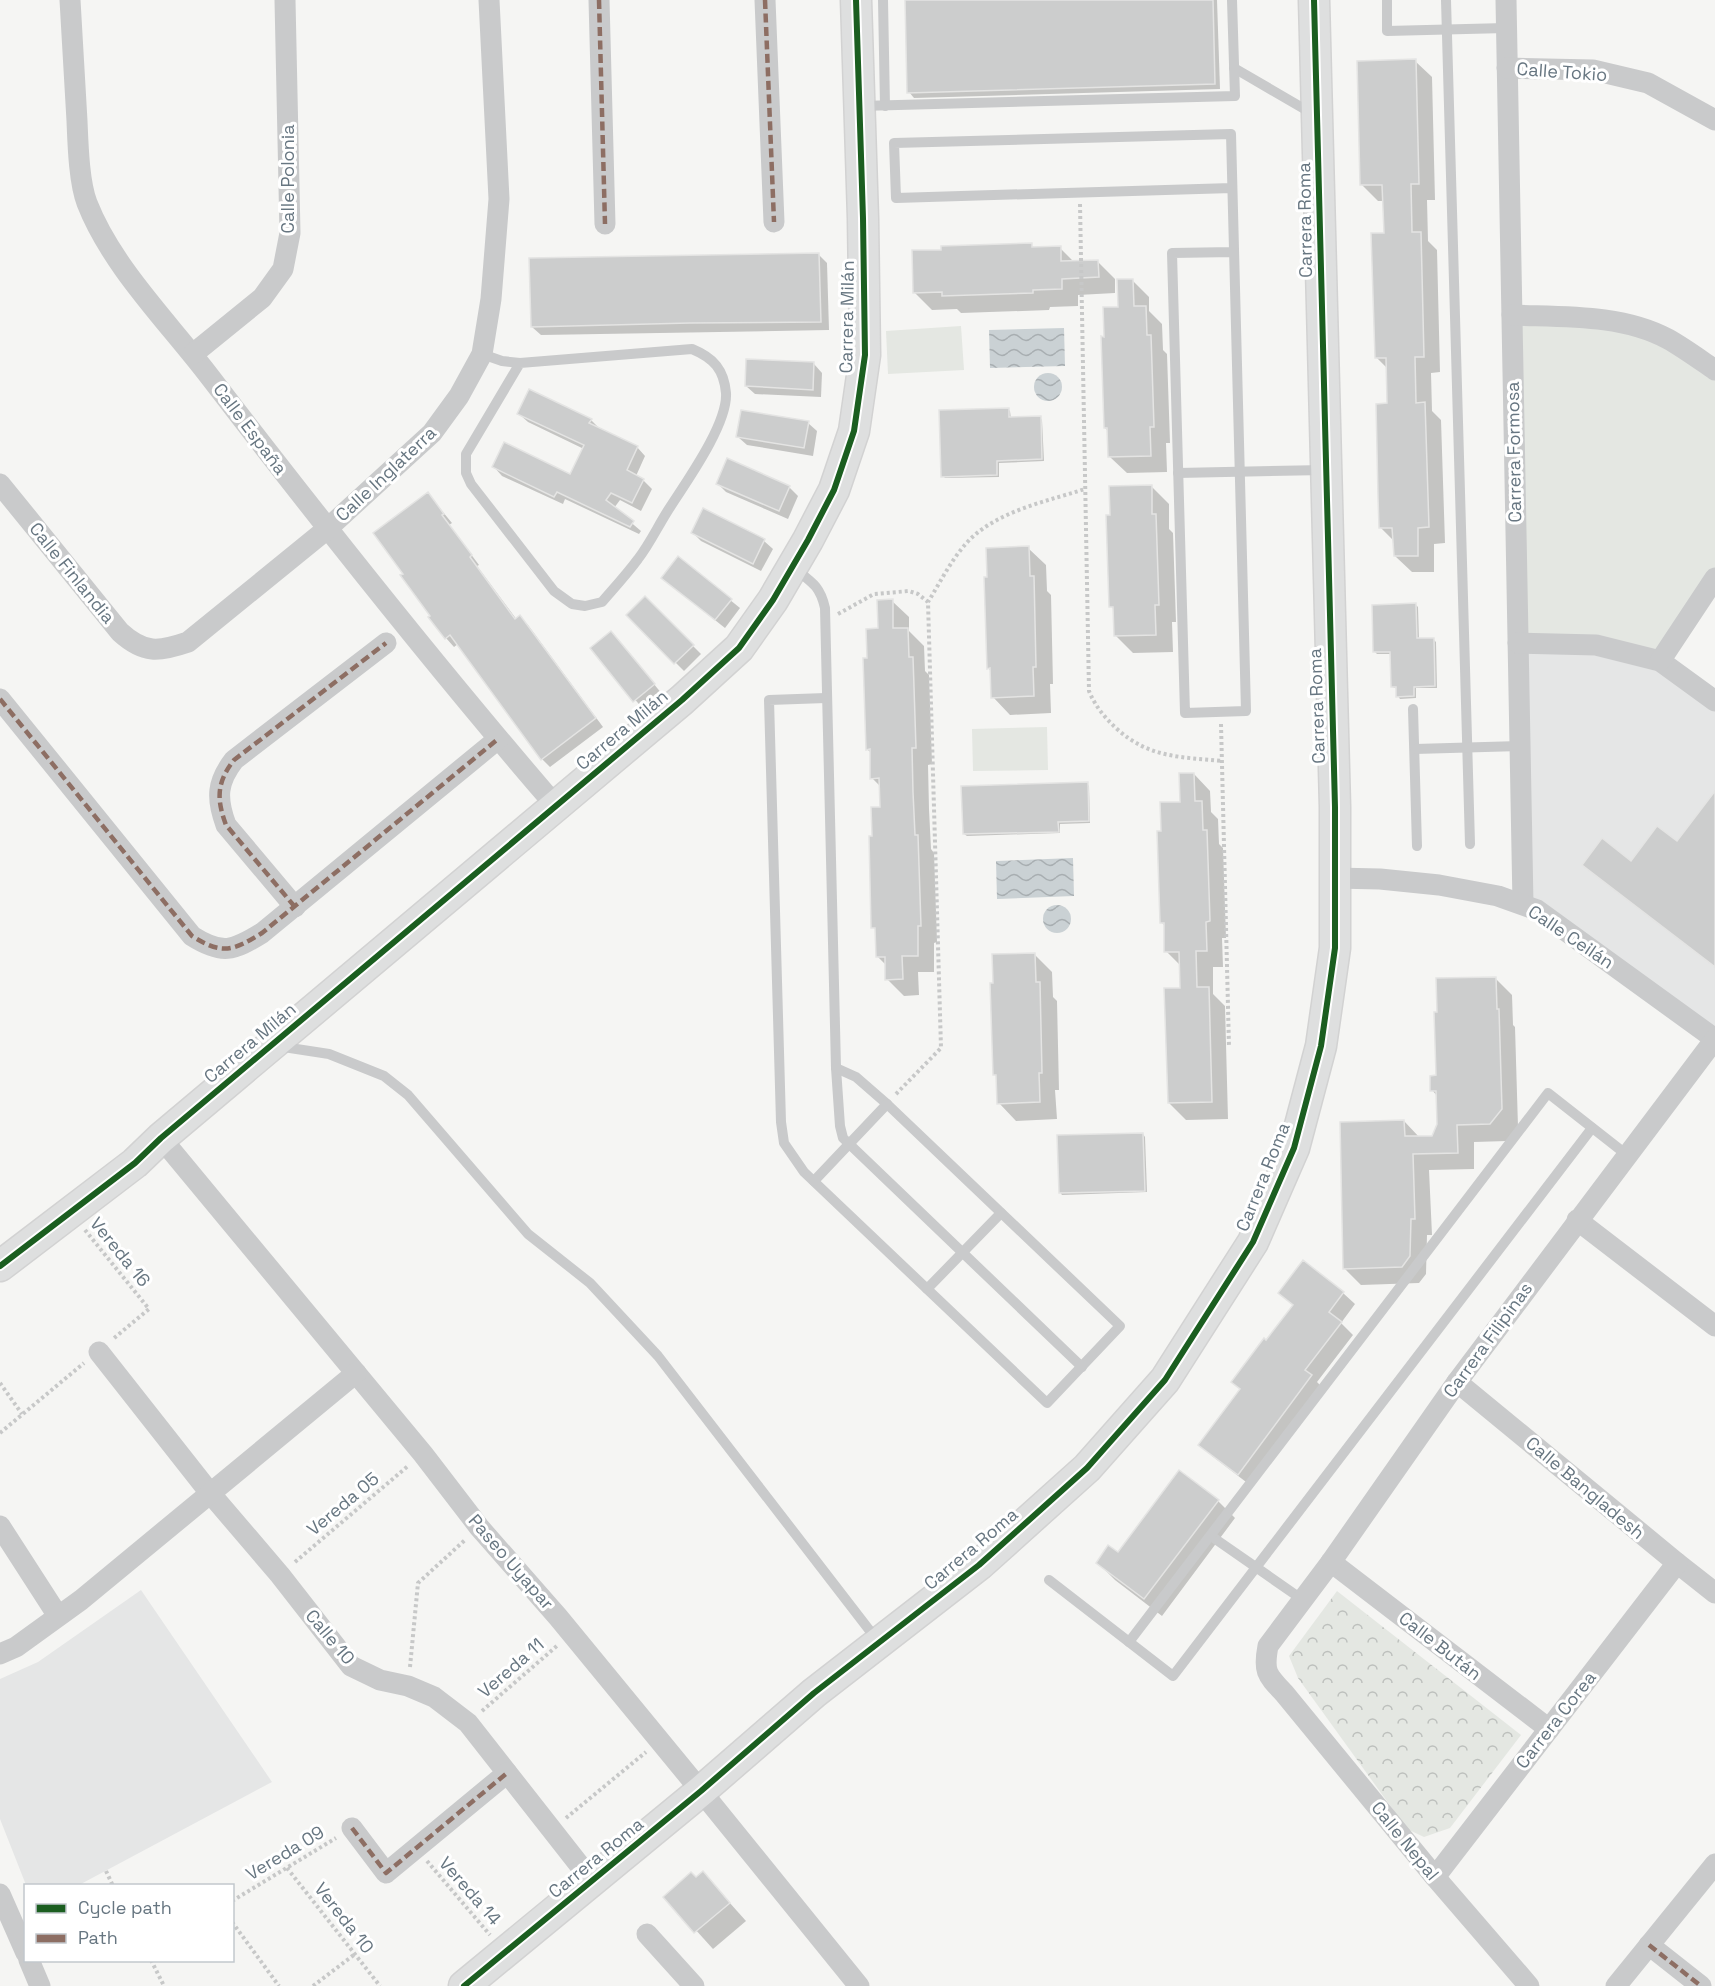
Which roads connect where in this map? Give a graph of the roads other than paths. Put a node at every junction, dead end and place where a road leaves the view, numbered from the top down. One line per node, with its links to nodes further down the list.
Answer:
1 (70, 0): 25 (street, Calle España)
2 (285, 0): 25 (street, Calle Polonia)
3 (489, 0): 26 (street, Calle Inglaterra)
4 (599, 0): 22 (street)
5 (765, 0): 21 (street)
6 (856, 0): 17 (street, Carrera Milán)
7 (882, 0): 17 (lane)
8 (1232, 0): 15 (lane)
9 (1314, 0): 18 (street, Carrera Roma)
10 (1387, 0): 14 (lane)
11 (1446, 0): 14 (lane)
12 (1506, 0): 13 (street, Carrera Formosa)
13 (1506, 28): 14 (lane); 16 (street, Carrera Formosa)
14 (1447, 30): 46 (lane)
15 (1234, 68): 17 (lane); 18 (lane)
16 (1507, 68): 19 (street, Calle Tokio); 24 (street, Carrera Formosa)
17 (873, 106): 34 (street, Carrera Milán)
18 (1318, 117): 29 (street, Carrera Roma)
19 (1715, 120)
20 (1232, 188): 20 (lane); 23 (lane)
21 (774, 222)
22 (605, 224)
23 (1234, 252): 30 (lane); 31 (lane)
24 (1512, 315): 28 (street); 37 (street, Carrera Formosa)
25 (193, 354): 33 (street, Calle España)
26 (482, 354): 27 (lane); 33 (street, Calle Inglaterra)
27 (520, 363): 27 (lane)
28 (1715, 369)
29 (1326, 470): 30 (lane); 51 (street, Carrera Roma)
30 (1240, 472): 31 (lane); 31 (lane)
31 (1178, 473)
32 (0, 483): 38 (street, Calle Finlandia)
33 (327, 530): 38 (street, Calle Inglaterra); 44 (street, Calle España)
34 (792, 567): 40 (lane); 48 (street, Carrera Milán)
35 (1715, 578): 39 (street)
36 (386, 642): 53 (street)
37 (1518, 643): 39 (street); 45 (street, Carrera Formosa)
38 (153, 651)
39 (1660, 661): 42 (street)
40 (826, 698): 56 (lane); 62 (lane)
41 (0, 699): 53 (street)
42 (1715, 700)
43 (1413, 709): 47 (lane)
44 (498, 739): 48 (street, Calle España); 53 (street)
45 (1520, 746): 46 (lane); 52 (street, Carrera Formosa)
46 (1467, 748): 47 (lane); 49 (lane)
47 (1415, 749): 50 (lane)
48 (555, 805): 55 (street, Carrera Milán)
49 (1470, 844)
50 (1417, 846)
51 (1335, 878): 52 (street, Calle Ceilán); 83 (street, Carrera Roma)
52 (1523, 904): 54 (street, Calle Ceilán)
53 (295, 908)
54 (1715, 1039): 61 (street, Carrera Filipinas)
55 (271, 1045): 59 (street, Carrera Milán); 83 (lane)
56 (836, 1068): 57 (lane); 60 (lane)
57 (886, 1104): 60 (lane); 63 (lane)
58 (1592, 1128): 61 (lane); 75 (lane); 78 (lane)
59 (161, 1138): 66 (street, Carrera Milán); 71 (street, Paseo Uyapar)
60 (849, 1144): 62 (lane); 65 (lane)
61 (1627, 1155): 64 (street, Carrera Filipinas)
62 (814, 1181): 67 (lane)
63 (1001, 1213): 65 (lane); 70 (lane)
64 (1577, 1220): 68 (street); 72 (street, Carrera Filipinas)
65 (963, 1253): 67 (lane); 70 (lane)
66 (0, 1266)
67 (927, 1289): 70 (lane)
68 (1715, 1326)
69 (99, 1352): 73 (street, Calle 10)
70 (1082, 1367)
71 (356, 1373): 73 (street); 89 (street, Paseo Uyapar)
72 (1457, 1382): 76 (street, Carrera Filipinas); 77 (street, Calle Bangladesh)
73 (210, 1493): 82 (street); 88 (street, Calle 10)
74 (0, 1526): 82 (street)
75 (1211, 1536): 78 (lane); 84 (lane)
76 (1331, 1562): 81 (street, Carrera Filipinas); 87 (street, Calle Bután)
77 (1677, 1563): 80 (street, Calle Bangladesh); 87 (street, Carrera Corea)
78 (1256, 1567): 81 (lane); 84 (lane)
79 (1049, 1580): 84 (lane)
80 (1715, 1593)
81 (1302, 1600): 85 (street, Carrera Filipinas)
82 (58, 1616): 86 (street)
83 (878, 1642): 89 (street, Carrera Roma)
84 (1129, 1642)
85 (1268, 1646): 92 (street, Calle Nepal)
86 (0, 1654)
87 (1549, 1729): 92 (street, Carrera Corea)
88 (507, 1773): 90 (street); 93 (street, Calle 10)
89 (701, 1791): 93 (street, Carrera Roma); 103 (street, Paseo Uyapar)
90 (352, 1828)
91 (1715, 1864): 97 (street)
92 (1435, 1877): 104 (street, Calle Nepal)
93 (592, 1881): 101 (street, Carrera Roma)
94 (0, 1894): 95 (street)
95 (4, 1915): 98 (street)
96 (647, 1934): 102 (street)
97 (1649, 1945): 105 (street); 106 (street)
98 (24, 1950)
99 (30, 1962): 100 (street)
100 (40, 1986)
101 (464, 1986)
102 (694, 1986)
103 (859, 1986)
104 (1529, 1986)
105 (1616, 1986)
106 (1701, 1986)

